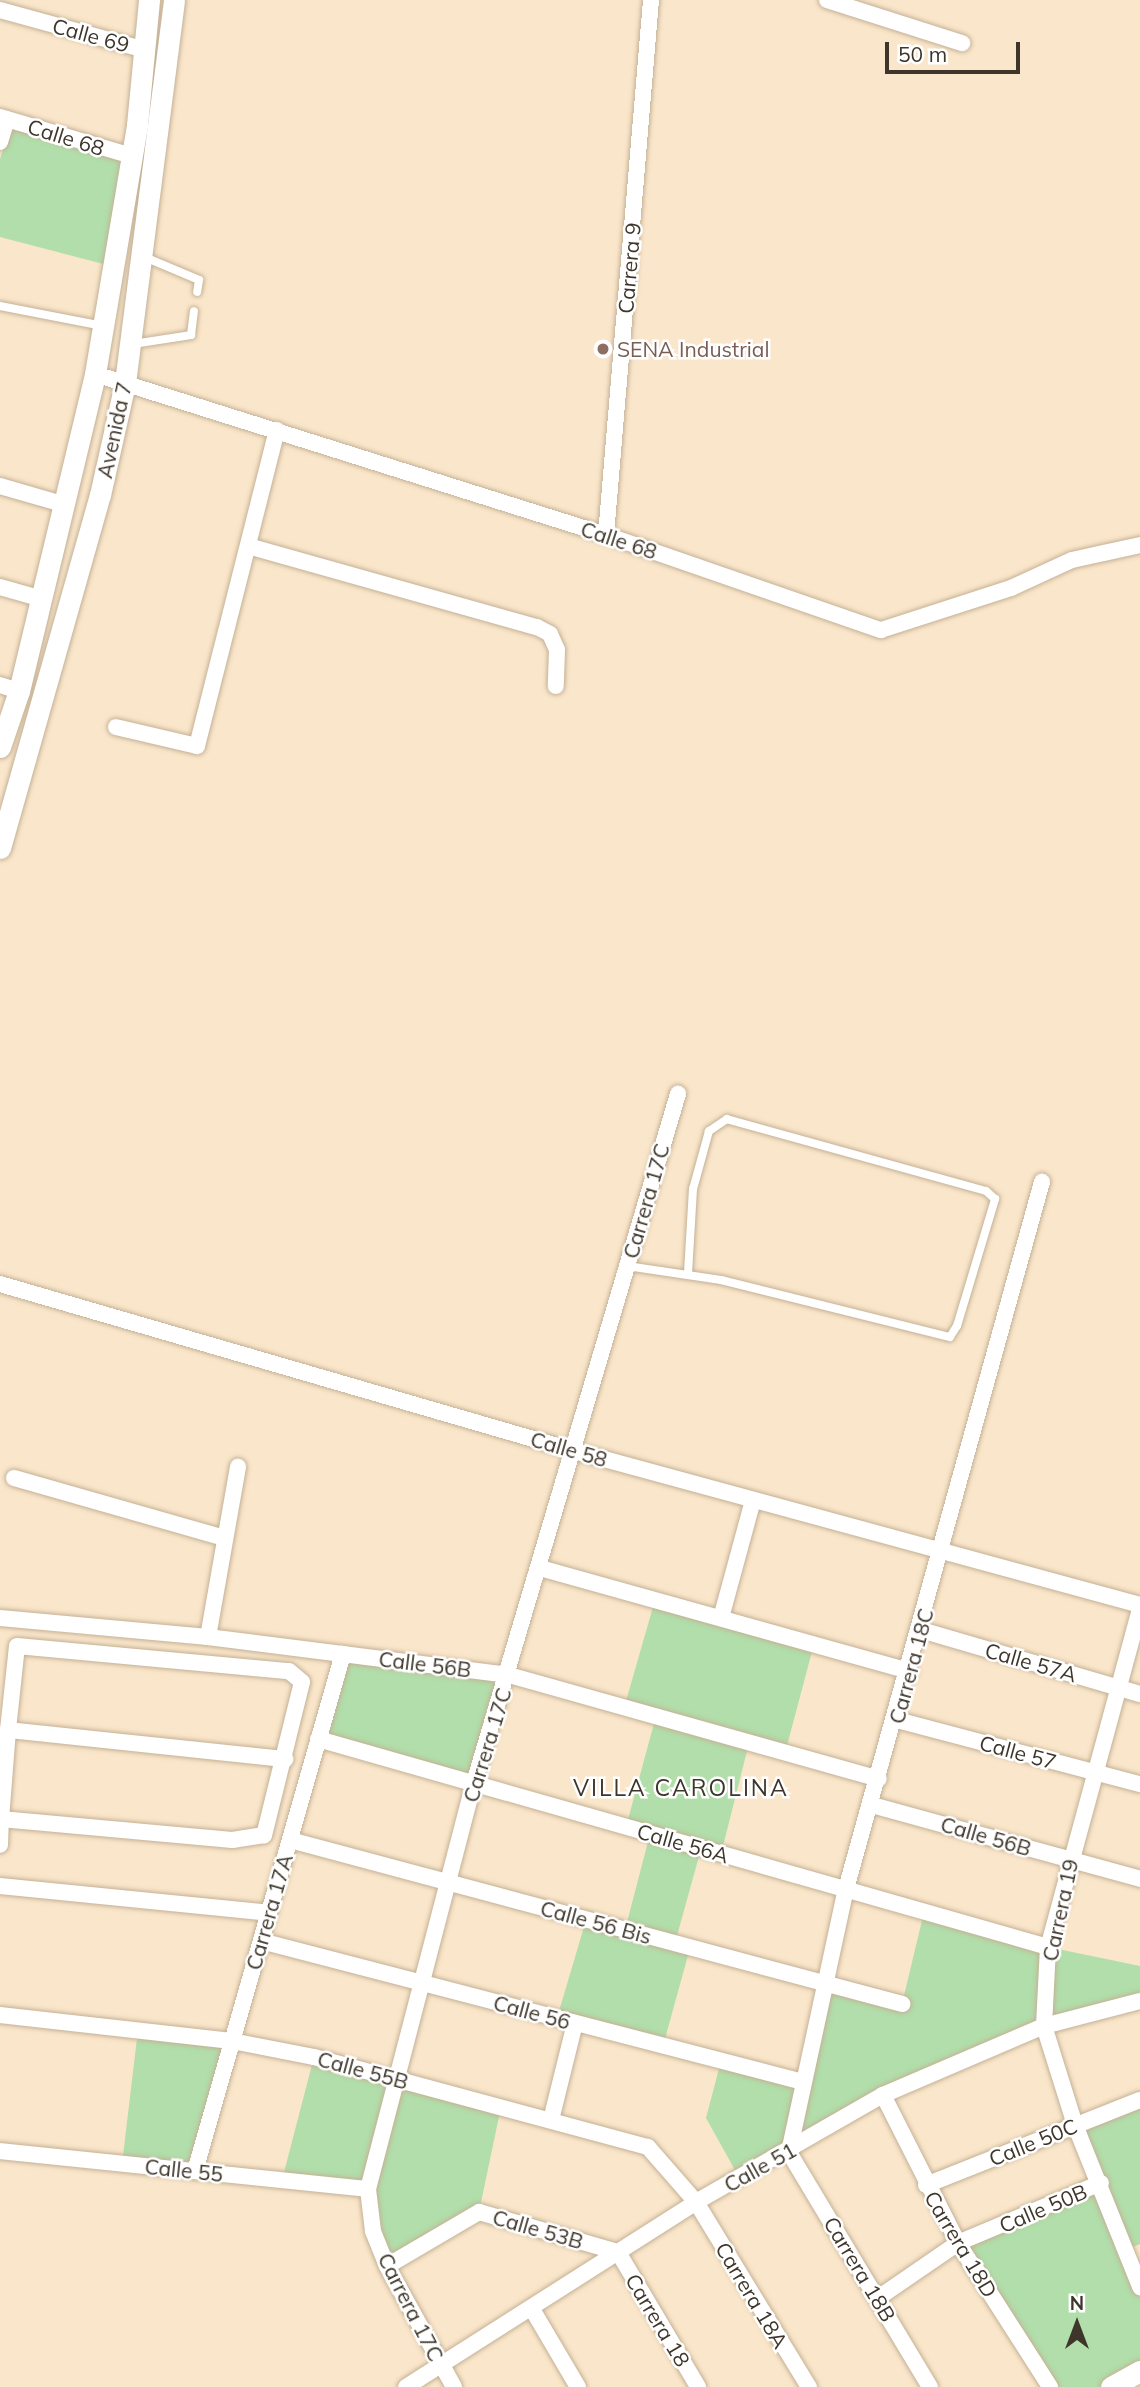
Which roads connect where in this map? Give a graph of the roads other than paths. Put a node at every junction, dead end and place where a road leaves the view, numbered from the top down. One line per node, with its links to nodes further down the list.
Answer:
1 (149, 0): 7 (main road, Avenida 7)
2 (174, 0): 11 (main road, Avenida 7)
3 (651, 0): 22 (street, Carrera 9)
4 (827, 0): 6 (street)
5 (0, 10): 7 (street, Calle 69)
6 (962, 43)
7 (142, 49): 10 (main road, Avenida 7)
8 (4, 118): 9 (street); 10 (street, Calle 68)
9 (0, 142)
10 (132, 156): 15 (main road, Avenida 7)
11 (141, 256): 12 (lane); 16 (main road, Avenida 7)
12 (197, 292)
13 (0, 306): 15 (lane)
14 (194, 311): 16 (lane)
15 (103, 326): 17 (main road, Avenida 7)
16 (130, 345): 18 (main road, Avenida 7)
17 (95, 374): 18 (street, Calle 68); 21 (main road, Avenida 7)
18 (125, 383): 19 (street, Calle 68); 31 (main road, Avenida 7)
19 (278, 430): 22 (street, Calle 68); 24 (street)
20 (0, 486): 21 (street)
21 (66, 505): 26 (main road, Avenida 7)
22 (606, 535): 23 (street, Calle 68)
23 (1140, 545)
24 (248, 546): 27 (street); 29 (street)
25 (0, 587): 26 (street)
26 (42, 599): 28 (main road, Avenida 7)
27 (556, 686)
28 (10, 688): 30 (main road, Avenida 7)
29 (116, 727)
30 (0, 747)
31 (1, 842)
32 (678, 1094): 34 (street, Carrera 17C)
33 (1042, 1182): 42 (street, Carrera 18C)
34 (627, 1266): 35 (lane); 37 (street, Carrera 17C)
35 (688, 1273): 35 (lane)
36 (0, 1284): 37 (street, Calle 58)
37 (571, 1450): 40 (street, Calle 58); 43 (street, Carrera 17C)
38 (238, 1466): 41 (street)
39 (14, 1478): 41 (street)
40 (753, 1500): 42 (street, Calle 58); 46 (street)
41 (225, 1538): 48 (street)
42 (942, 1553): 44 (street, Calle 58); 47 (street, Carrera 18C)
43 (540, 1568): 46 (street); 51 (street, Carrera 17C)
44 (1140, 1607): 52 (street, Carrera 19)
45 (0, 1618): 48 (street, Calle 56B)
46 (720, 1618): 50 (street)
47 (921, 1630): 50 (street, Carrera 18C); 52 (street, Calle 57A)
48 (208, 1637): 49 (street, Calle 56B)
49 (343, 1654): 51 (street, Calle 56B); 56 (street, Carrera 17A)
50 (910, 1671): 54 (street, Carrera 18C)
51 (509, 1675): 59 (street, Calle 56B); 60 (street, Carrera 17C)
52 (1118, 1688): 53 (street, Calle 57A); 58 (street, Carrera 19)
53 (1140, 1694)
54 (897, 1720): 58 (street, Calle 57); 59 (street, Carrera 18C)
55 (4, 1730): 57 (street); 57 (street); 63 (street)
56 (318, 1739): 60 (street, Calle 56A); 64 (street, Carrera 17A)
57 (285, 1759): 63 (street)
58 (1093, 1772): 61 (street, Calle 57); 66 (street, Carrera 19)
59 (879, 1779): 62 (street, Carrera 18C)
60 (474, 1783): 68 (street, Carrera 17C); 70 (street, Calle 56A)
61 (1140, 1784)
62 (872, 1805): 66 (street, Calle 56B); 70 (street, Carrera 18C)
63 (1, 1819): 65 (street)
64 (289, 1840): 68 (street, Calle 56 Bis); 71 (street, Carrera 17A)
65 (0, 1845)
66 (1071, 1860): 67 (street, Calle 56B); 73 (street, Carrera 19)
67 (1140, 1879)
68 (447, 1883): 74 (street, Carrera 17C); 75 (street, Calle 56 Bis)
69 (0, 1886): 71 (street)
70 (846, 1889): 73 (street, Calle 56A); 75 (street, Carrera 18C)
71 (269, 1913): 72 (street, Carrera 17A)
72 (261, 1941): 74 (street, Calle 56); 81 (street, Carrera 17A)
73 (1048, 1947): 80 (street, Carrera 19)
74 (420, 1983): 79 (street, Calle 56); 82 (street, Carrera 17C)
75 (825, 1984): 77 (street, Calle 56 Bis); 83 (street, Carrera 18C)
76 (1140, 2001): 80 (street, Calle 51)
77 (902, 2004)
78 (0, 2015): 81 (street, Calle 55B)
79 (575, 2023): 83 (street, Calle 56); 86 (street)
80 (1044, 2026): 84 (street, Calle 51); 87 (street, Carrera 19)
81 (232, 2041): 82 (street, Calle 55B); 90 (street, Carrera 17A)
82 (394, 2078): 86 (street, Calle 55B); 93 (street, Carrera 17C)
83 (803, 2082): 89 (street, Carrera 18C)
84 (883, 2095): 89 (street, Calle 51); 92 (street, Carrera 18D)
85 (1140, 2100): 87 (street, Calle 50C)
86 (551, 2120): 94 (street, Calle 55B)
87 (1075, 2125): 91 (street, Carrera 19); 92 (street, Calle 50C)
88 (0, 2151): 90 (street, Calle 55)
89 (789, 2152): 94 (street, Calle 51); 100 (street, Carrera 18B)
90 (195, 2171): 93 (street, Calle 55)
91 (1101, 2183): 95 (street, Calle 50B); 96 (street, Carrera 19)
92 (926, 2185): 95 (street, Carrera 18D)
93 (368, 2189): 98 (street, Carrera 17C)
94 (696, 2202): 97 (street, Calle 51); 108 (street, Carrera 18A)
95 (958, 2243): 100 (street, Calle 50B); 110 (street, Carrera 18D)
96 (1133, 2247): 99 (street, Carrera 19)
97 (618, 2252): 98 (street, Calle 53B); 101 (street, Calle 51); 107 (street, Carrera 18)
98 (387, 2266): 102 (street, Carrera 17C)
99 (1140, 2287)
100 (878, 2298): 109 (street, Carrera 18B)
101 (532, 2309): 102 (street, Calle 51); 106 (street)
102 (440, 2365): 104 (street, Calle 51); 105 (street, Carrera 17C)
103 (1140, 2371): 111 (main road)
104 (406, 2387)
105 (454, 2387)
106 (578, 2387)
107 (698, 2387)
108 (809, 2387)
109 (930, 2387)
110 (1050, 2387)
111 (1111, 2387)

